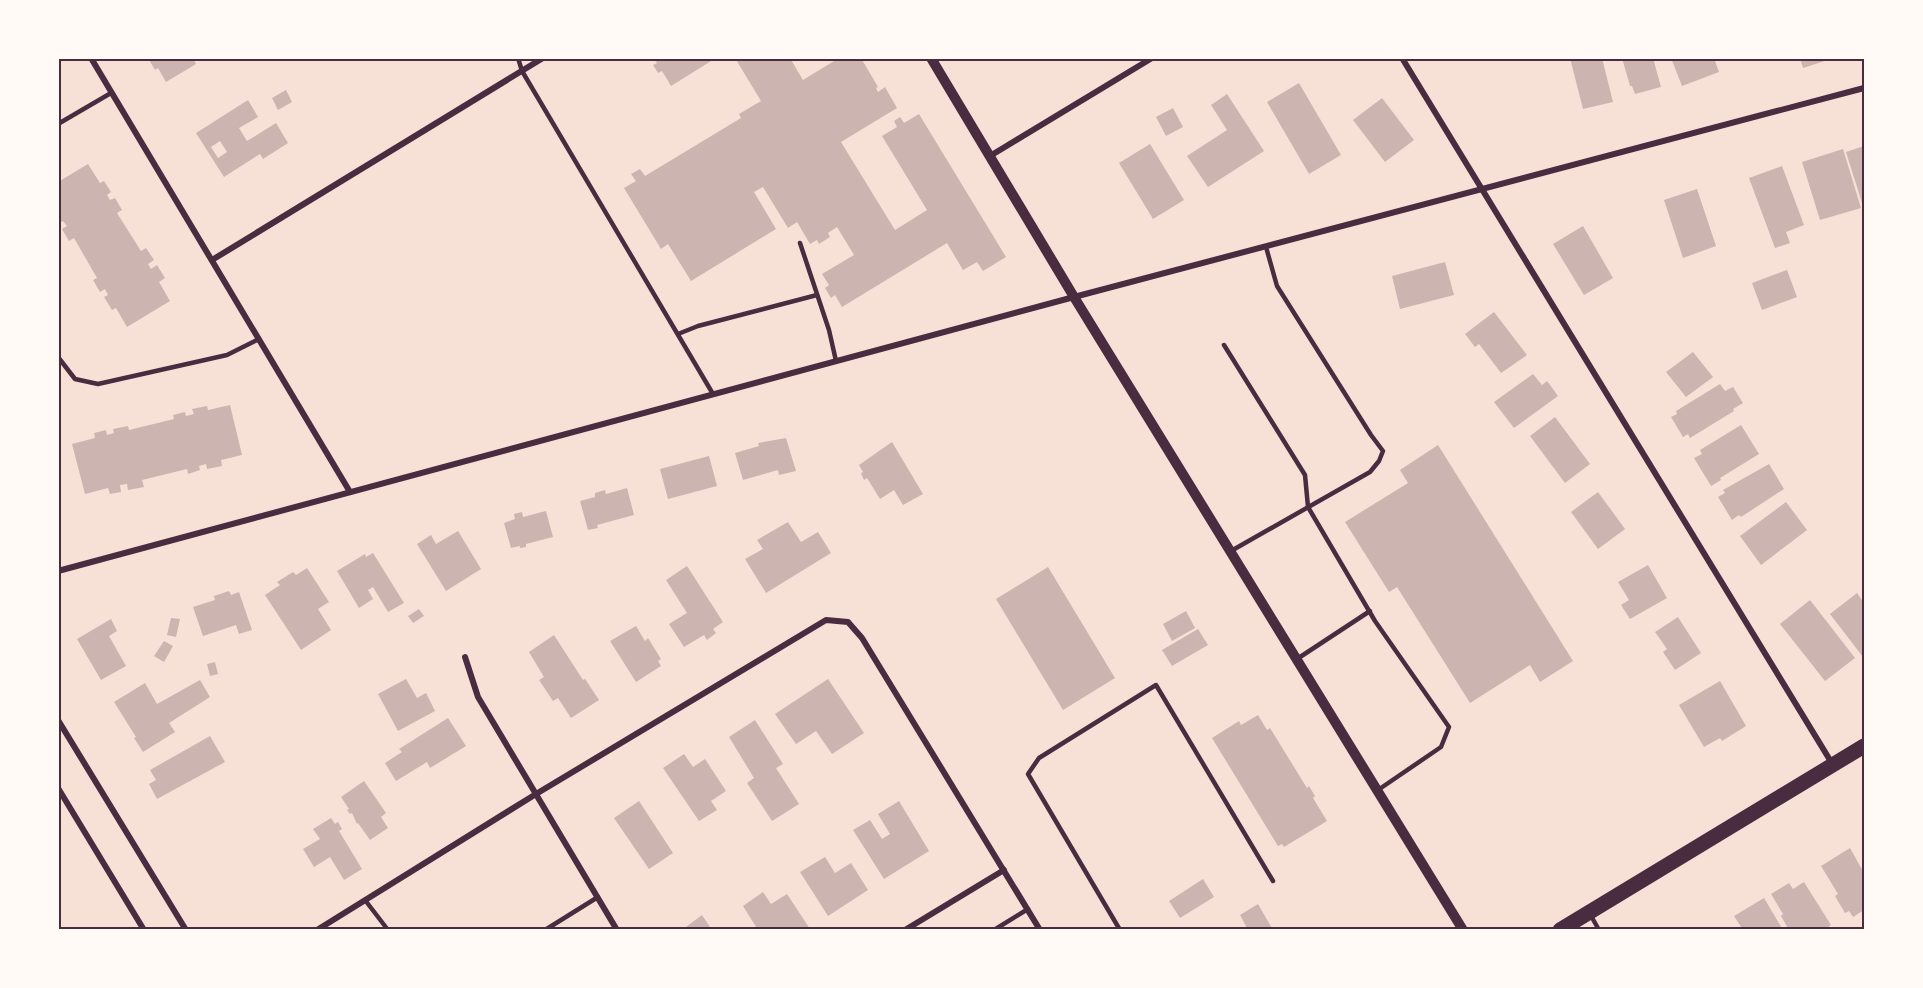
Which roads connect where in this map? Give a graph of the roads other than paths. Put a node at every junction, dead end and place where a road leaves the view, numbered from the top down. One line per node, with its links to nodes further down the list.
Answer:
1 (91, 58): 9 (street)
2 (518, 58): 7 (lane)
3 (543, 58): 7 (street)
4 (931, 58): 11 (street)
5 (1152, 58): 11 (street)
6 (1401, 58): 12 (street)
7 (522, 71): 15 (street); 18 (lane)
8 (1864, 88): 12 (street)
9 (111, 93): 10 (lane); 15 (street)
10 (58, 124)
11 (990, 156): 17 (street)
12 (1481, 190): 14 (street); 33 (street)
13 (800, 243): 16 (lane)
14 (1266, 247): 17 (street); 25 (lane)
15 (212, 260): 19 (street)
16 (817, 295): 18 (lane); 22 (lane)
17 (1074, 297): 22 (street); 26 (street)
18 (678, 334): 23 (lane)
19 (259, 339): 21 (lane); 24 (street)
20 (1224, 345): 25 (lane)
21 (58, 357)
22 (836, 361): 23 (street)
23 (713, 394): 24 (street)
24 (350, 492): 27 (street)
25 (1308, 507): 26 (lane); 28 (lane)
26 (1231, 551): 30 (street)
27 (58, 571)
28 (1370, 611): 30 (lane); 35 (lane)
29 (465, 657): 36 (street)
30 (1297, 659): 35 (street)
31 (58, 720): 44 (street)
32 (1864, 746): 33 (main road)
33 (1833, 765): 42 (main road)
34 (58, 788): 43 (street)
35 (1378, 790): 53 (street)
36 (537, 794): 37 (street); 39 (street); 40 (street)
37 (1004, 870): 41 (street); 49 (street)
38 (1274, 881): 52 (lane)
39 (598, 897): 47 (lane); 48 (street)
40 (365, 900): 45 (street); 46 (lane)
41 (1028, 909): 50 (lane); 51 (street)
42 (1589, 912): 54 (main road); 55 (lane)
43 (144, 930)
44 (186, 930)
45 (317, 930)
46 (388, 930)
47 (545, 930)
48 (617, 930)
49 (905, 930)
50 (994, 930)
51 (1041, 930)
52 (1120, 930)
53 (1463, 930)
54 (1560, 930)
55 (1599, 930)

